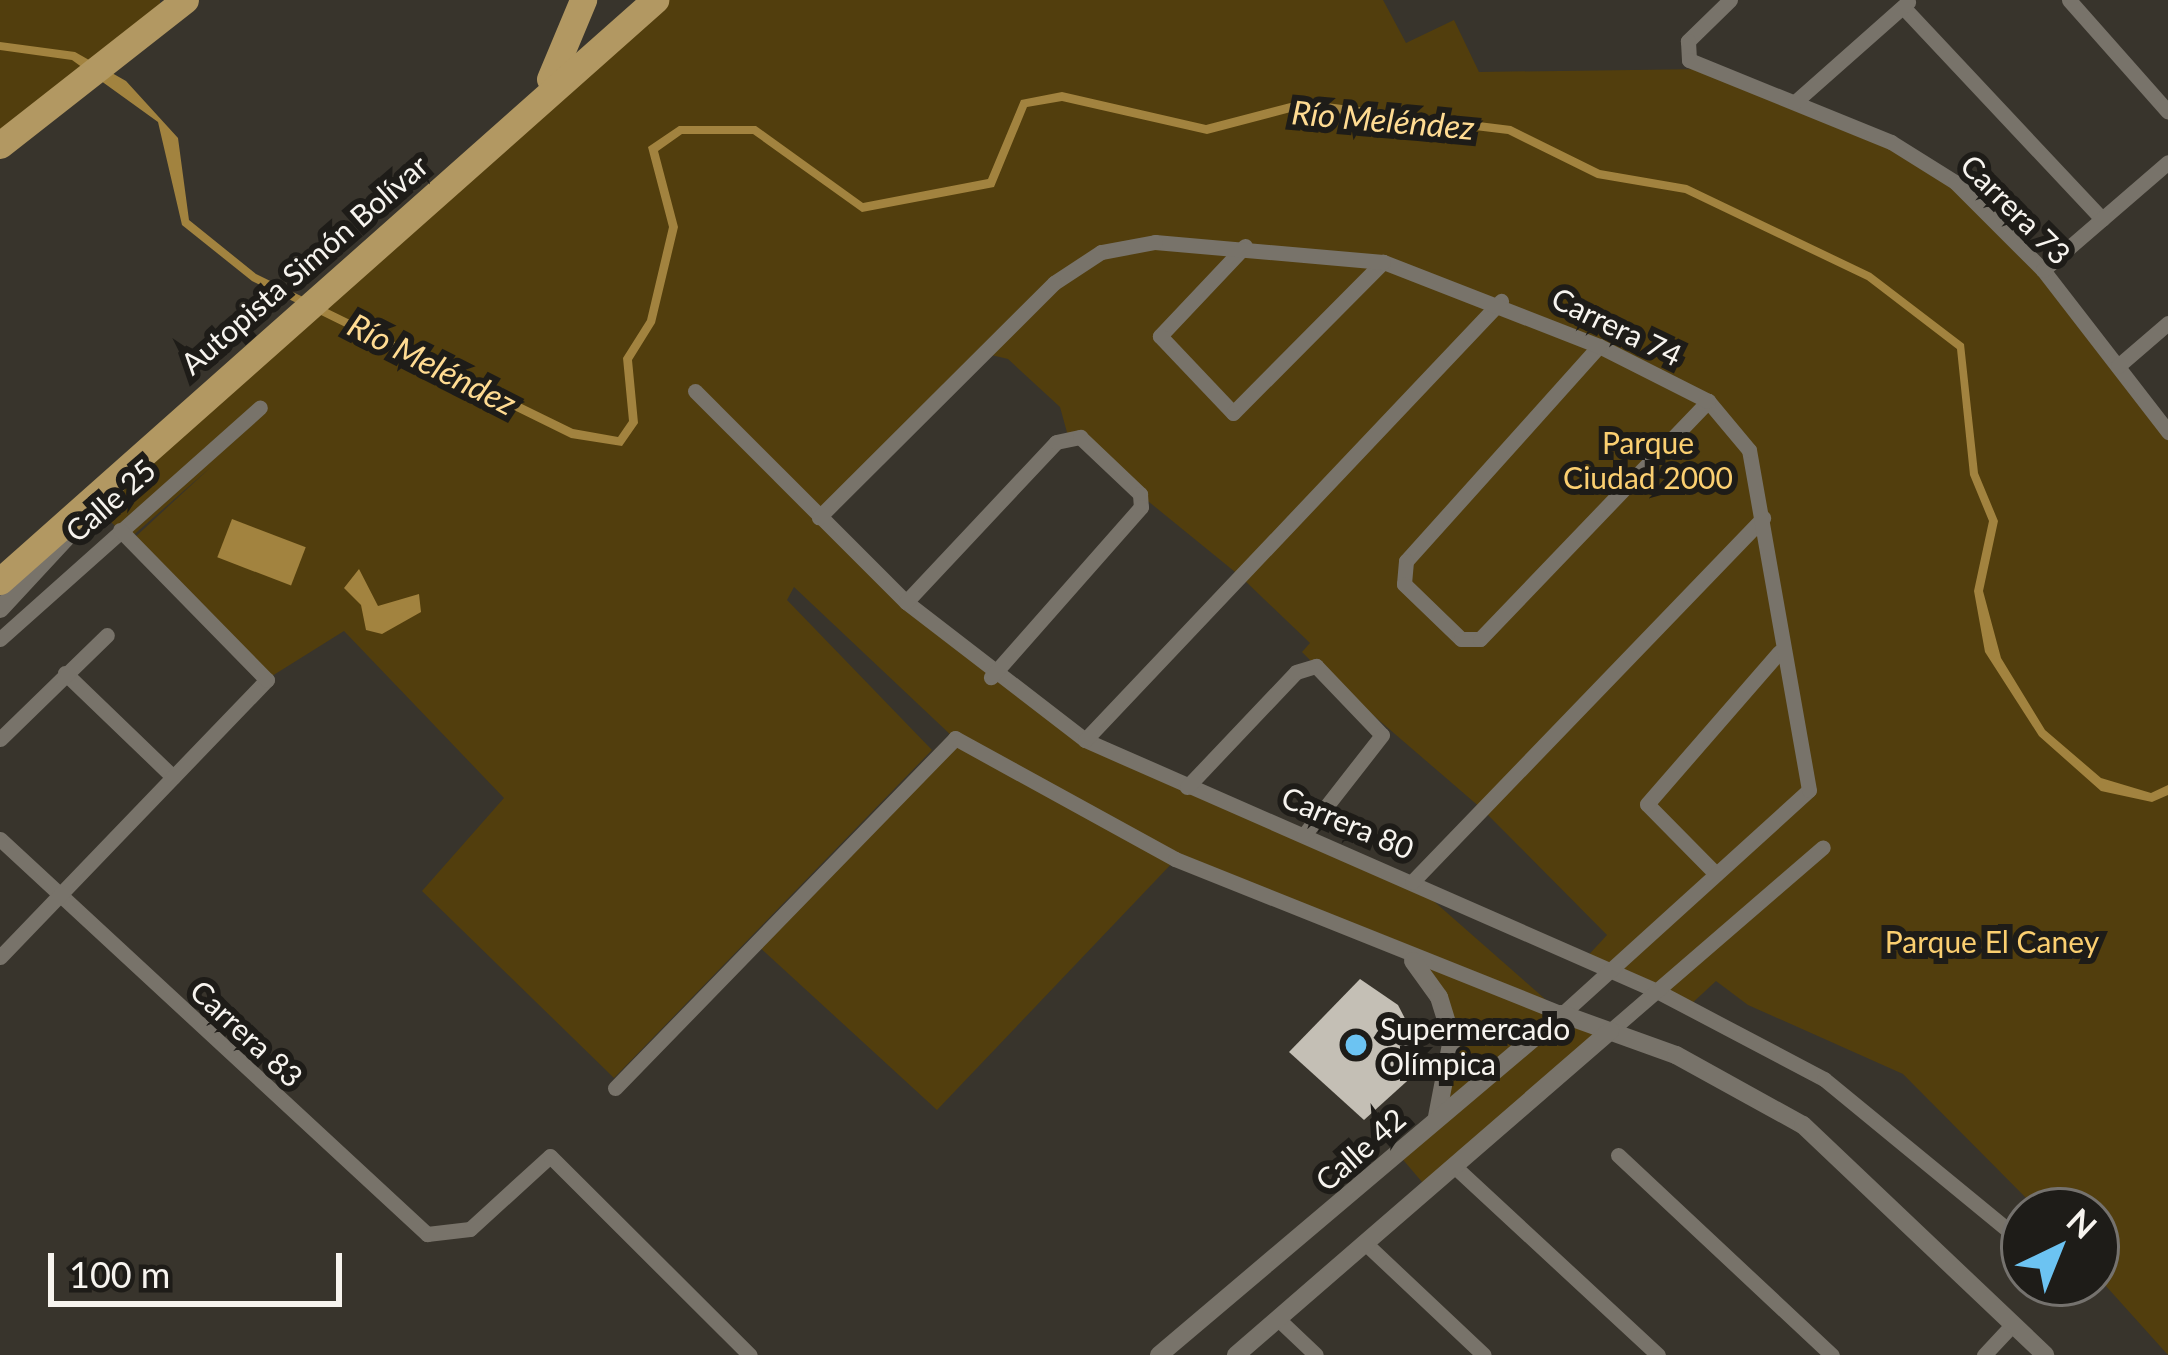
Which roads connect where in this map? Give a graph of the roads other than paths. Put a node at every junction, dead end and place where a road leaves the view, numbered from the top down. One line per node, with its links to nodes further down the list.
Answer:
1 (184, 0): 10 (highway)
2 (583, 0): 8 (highway)
3 (655, 0): 8 (highway, Autopista Simón Bolívar)
4 (1730, 0): 7 (street, Carrera 73)
5 (2068, 0): 9 (street)
6 (1907, 3): 7 (street); 12 (street)
7 (1796, 101): 15 (street, Carrera 73)
8 (536, 104): 25 (highway, Autopista Simón Bolívar)
9 (2168, 112)
10 (0, 145)
11 (2168, 162): 12 (street)
12 (2102, 219): 15 (street)
13 (1245, 246): 14 (street, Carrera 74); 14 (street); 27 (street, Carrera 74)
14 (1383, 262): 16 (street, Carrera 74)
15 (2043, 270): 19 (street, Carrera 73)
16 (1501, 301): 18 (street, Carrera 74); 39 (street)
17 (2168, 322): 19 (street)
18 (1599, 346): 21 (street, Carrera 74); 21 (street)
19 (2118, 366): 22 (street, Carrera 73)
20 (695, 392): 27 (street, Carrera 80)
21 (1708, 401): 28 (street, Carrera 74)
22 (2149, 406): 24 (street); 26 (street, Carrera 73)
23 (260, 407): 29 (street, Calle 25)
24 (2168, 416)
25 (172, 424): 30 (highway, Autopista Simón Bolívar); 32 (street, Calle 25)
26 (2168, 432)
27 (819, 517): 31 (street, Carrera 80)
28 (1762, 518): 35 (street, Carrera 74); 47 (street)
29 (120, 530): 34 (street, Calle 25); 40 (street)
30 (0, 581)
31 (906, 602): 37 (street, Carrera 80); 37 (street)
32 (0, 609)
33 (107, 635): 36 (street)
34 (0, 639)
35 (1779, 652): 42 (street, Carrera 74); 46 (street)
36 (65, 673): 38 (street); 40 (street)
37 (991, 676): 39 (street, Carrera 80)
38 (0, 739)
39 (1084, 740): 41 (street, Carrera 80)
40 (173, 777): 48 (street)
41 (1187, 788): 43 (street, Carrera 80); 43 (street)
42 (1809, 790): 46 (street, Calle 42)
43 (1304, 835): 47 (street, Carrera 80)
44 (0, 838): 48 (street, Carrera 83)
45 (1823, 847): 52 (street)
46 (1717, 874): 51 (street, Calle 42)
47 (1412, 882): 51 (street, Carrera 80)
48 (59, 896): 49 (street); 63 (street, Carrera 83)
49 (0, 957)
50 (1413, 961): 53 (street); 55 (street); 56 (street)
51 (1609, 973): 52 (street, Carrera 80); 53 (street, Calle 42)
52 (1657, 991): 54 (street); 59 (street, Carrera 80)
53 (1562, 1014): 54 (street); 56 (street, Calle 42)
54 (1610, 1031): 58 (street); 62 (street)
55 (615, 1088)
56 (1433, 1124): 64 (street, Calle 42)
57 (1618, 1155): 69 (street)
58 (1454, 1166): 60 (street); 68 (street)
59 (2000, 1223)
60 (1365, 1244): 61 (street); 67 (street)
61 (1278, 1319): 65 (street); 66 (street)
62 (2013, 1324): 70 (street); 71 (street)
63 (750, 1355)
64 (1159, 1355)
65 (1236, 1355)
66 (1316, 1355)
67 (1484, 1355)
68 (1658, 1355)
69 (1832, 1355)
70 (1984, 1355)
71 (2044, 1355)

